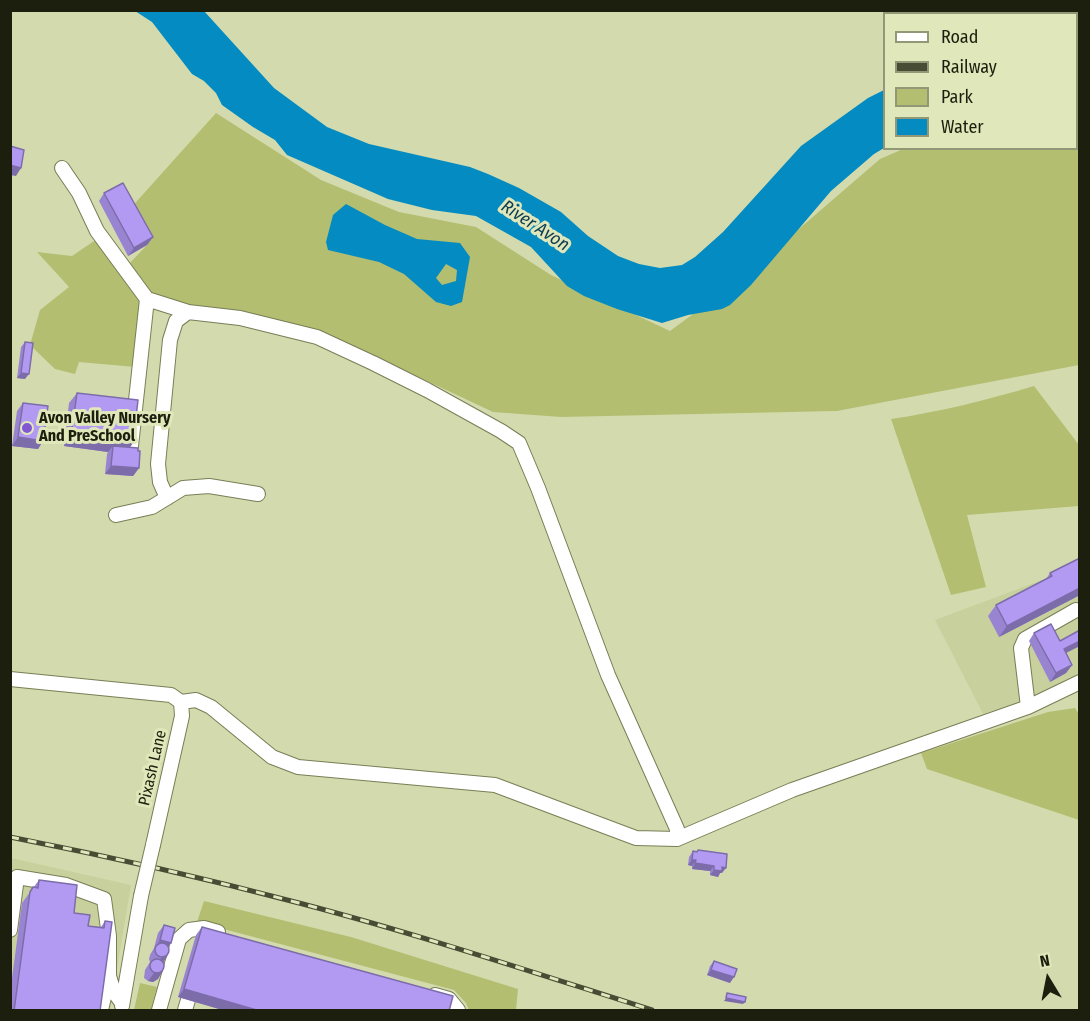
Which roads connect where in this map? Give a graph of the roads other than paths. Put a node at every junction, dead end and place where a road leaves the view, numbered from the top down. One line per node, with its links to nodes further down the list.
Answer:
1 (62, 168): 2 (street)
2 (147, 299): 3 (street); 4 (street)
3 (188, 312): 6 (street); 13 (street)
4 (131, 446)
5 (258, 494): 6 (street)
6 (167, 498): 7 (street)
7 (116, 516)
8 (1076, 610): 12 (street)
9 (10, 679): 11 (street)
10 (1080, 682): 12 (street)
11 (181, 702): 13 (street); 22 (street, Pixash Lane, bridge)
12 (1028, 707): 13 (street)
13 (677, 839)
14 (10, 930): 20 (street)
15 (236, 937): 16 (street)
16 (176, 949): 17 (street); 18 (street)
17 (192, 950)
18 (170, 969): 23 (street); 25 (street)
19 (197, 972): 26 (street)
20 (109, 976): 22 (street); 24 (street)
21 (426, 992): 27 (street)
22 (122, 1007)
23 (167, 1010)
24 (101, 1011)
25 (159, 1011)
26 (185, 1011)
27 (458, 1011)

